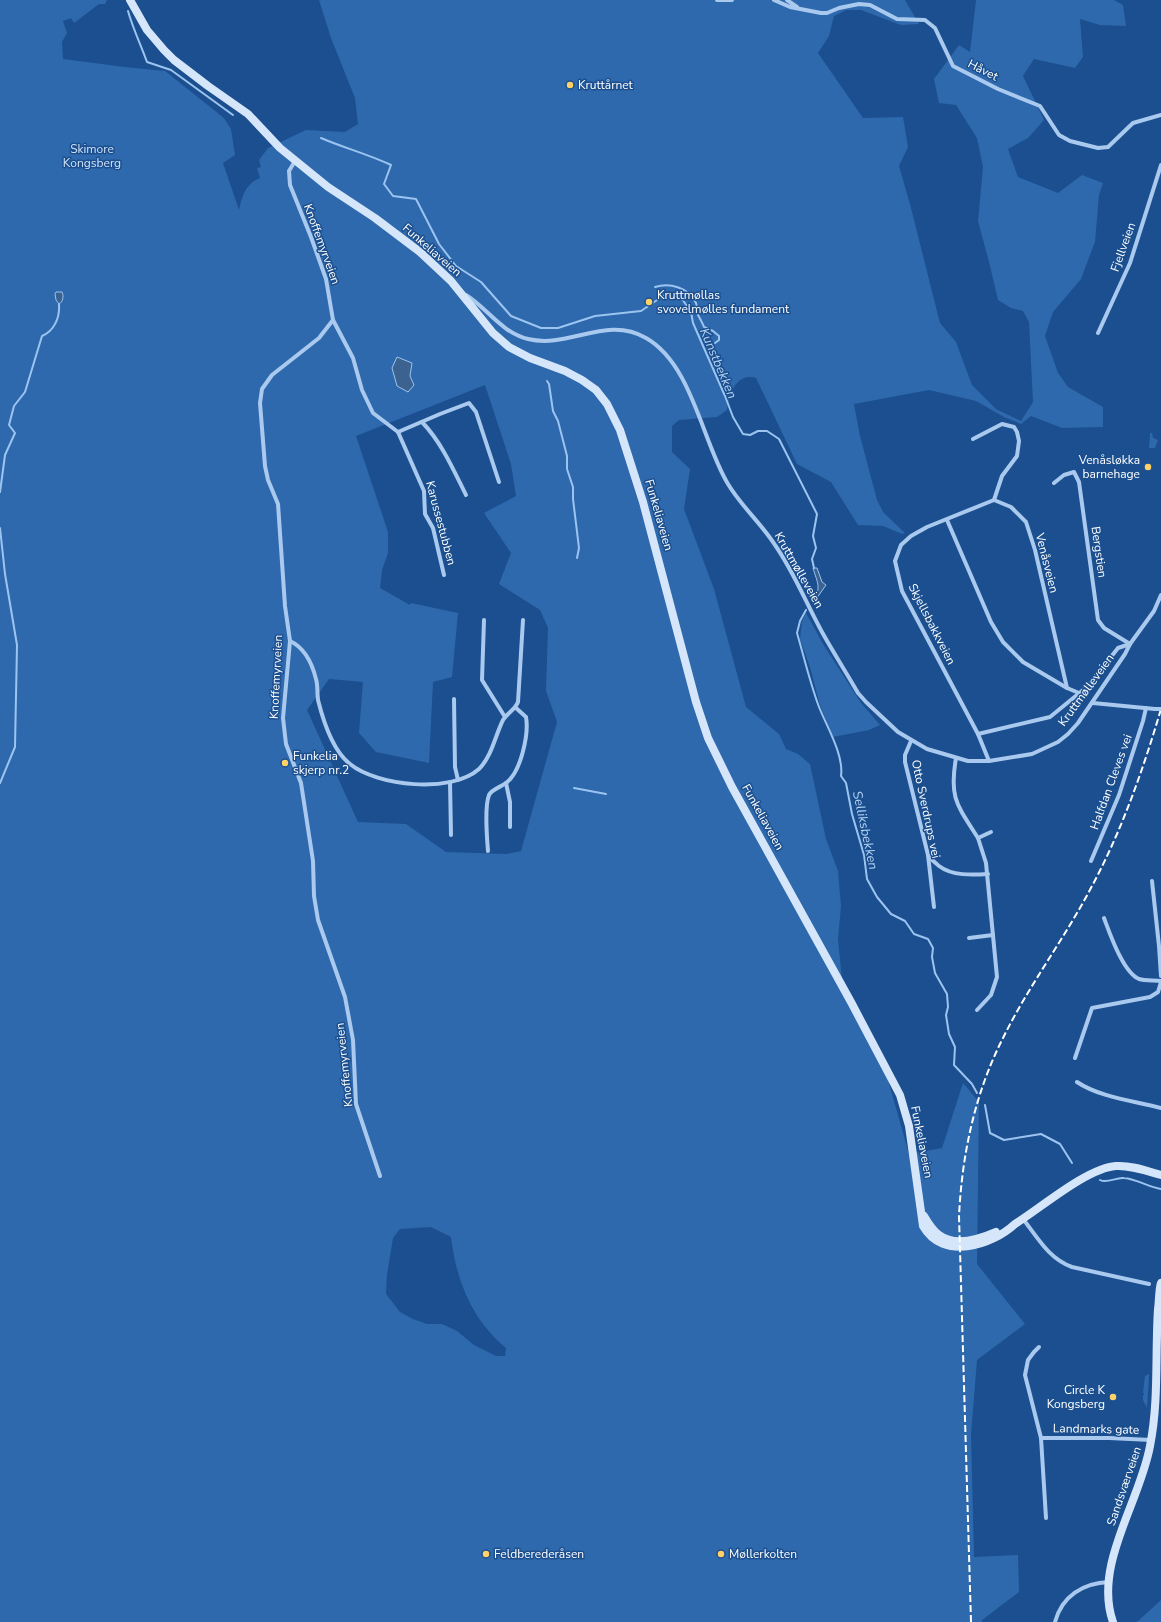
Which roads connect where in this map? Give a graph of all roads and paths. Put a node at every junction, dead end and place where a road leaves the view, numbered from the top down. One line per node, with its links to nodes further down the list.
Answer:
1 (130, 0): 8 (street, Funkeliaveien)
2 (717, 0): 3 (street)
3 (732, 0)
4 (774, 0): 6 (street, Håvet)
5 (787, 0): 6 (street, Håvet)
6 (798, 8): 7 (street, Håvet)
7 (1161, 115)
8 (295, 161): 10 (street, Funkeliaveien); 11 (street, Knoffemyrveien)
9 (1161, 165): 12 (street, Fjellveien)
10 (462, 293): 36 (street, Kruttmølleveien); 63 (street, Funkeliaveien)
11 (333, 320): 14 (street); 25 (street, Knoffemyrveien)
12 (1098, 333)
13 (422, 422): 14 (street); 16 (street); 18 (street)
14 (398, 432): 21 (street, Karussestubben)
15 (973, 440): 19 (street)
16 (499, 482)
17 (1054, 483): 26 (street, Bergstien)
18 (466, 495)
19 (994, 500): 20 (street, Skjellsbakkveien); 27 (street, Venåsveien)
20 (947, 520): 27 (street); 35 (street, Skjellsbakkveien)
21 (444, 575)
22 (1161, 595): 26 (street, Kruttmølleveien)
23 (484, 620): 34 (street)
24 (523, 620): 31 (street)
25 (290, 641): 40 (street); 62 (street, Knoffemyrveien)
26 (1130, 644): 28 (street); 30 (street, Kruttmølleveien)
27 (1067, 688): 28 (street)
28 (1079, 693): 35 (street)
29 (454, 699): 39 (street)
30 (1093, 703): 32 (street); 38 (street, Kruttmølleveien)
31 (516, 708): 34 (street); 41 (street)
32 (1146, 708): 33 (street, bridge); 48 (street, Halfdan Cleves vei)
33 (1161, 709)
34 (505, 718): 39 (street)
35 (978, 734): 38 (street, Skjellsbakkveien)
36 (911, 741): 37 (street, Kruttmølleveien); 47 (street, Otto Sverdrups vei)
37 (956, 758): 38 (street, Kruttmølleveien); 45 (street)
38 (989, 761)
39 (458, 780): 40 (street)
40 (450, 782): 44 (street)
41 (506, 783): 42 (street); 46 (street)
42 (510, 827)
43 (991, 832): 45 (street)
44 (451, 835)
45 (978, 838): 49 (street)
46 (488, 851)
47 (928, 855): 49 (street); 51 (street, Otto Sverdrups vei)
48 (1091, 861)
49 (988, 874): 53 (street)
50 (1152, 881): 55 (street)
51 (934, 907)
52 (1104, 918): 56 (street)
53 (993, 935): 54 (street); 57 (street)
54 (969, 938)
55 (1161, 976)
56 (1161, 981): 58 (street)
57 (977, 1010)
58 (1075, 1058)
59 (1077, 1082): 60 (street)
60 (1161, 1108)
61 (1161, 1175): 63 (street, Funkeliaveien)
62 (380, 1176)
63 (1023, 1219): 65 (street)
64 (1161, 1283): 66 (street, Sandsværveien)
65 (1150, 1284)
66 (1161, 1290): 67 (street, Sandsværveien)
67 (1160, 1307): 70 (street, Sandsværveien)
68 (1039, 1347): 69 (street, Landmarks gate)
69 (1041, 1438): 70 (street, Landmarks gate); 71 (street, Landmarks gate)
70 (1151, 1440): 72 (street, Sandsværveien)
71 (1046, 1518)
72 (1109, 1582): 73 (street); 74 (street, Sandsværveien)
73 (1055, 1622)
74 (1113, 1622)

